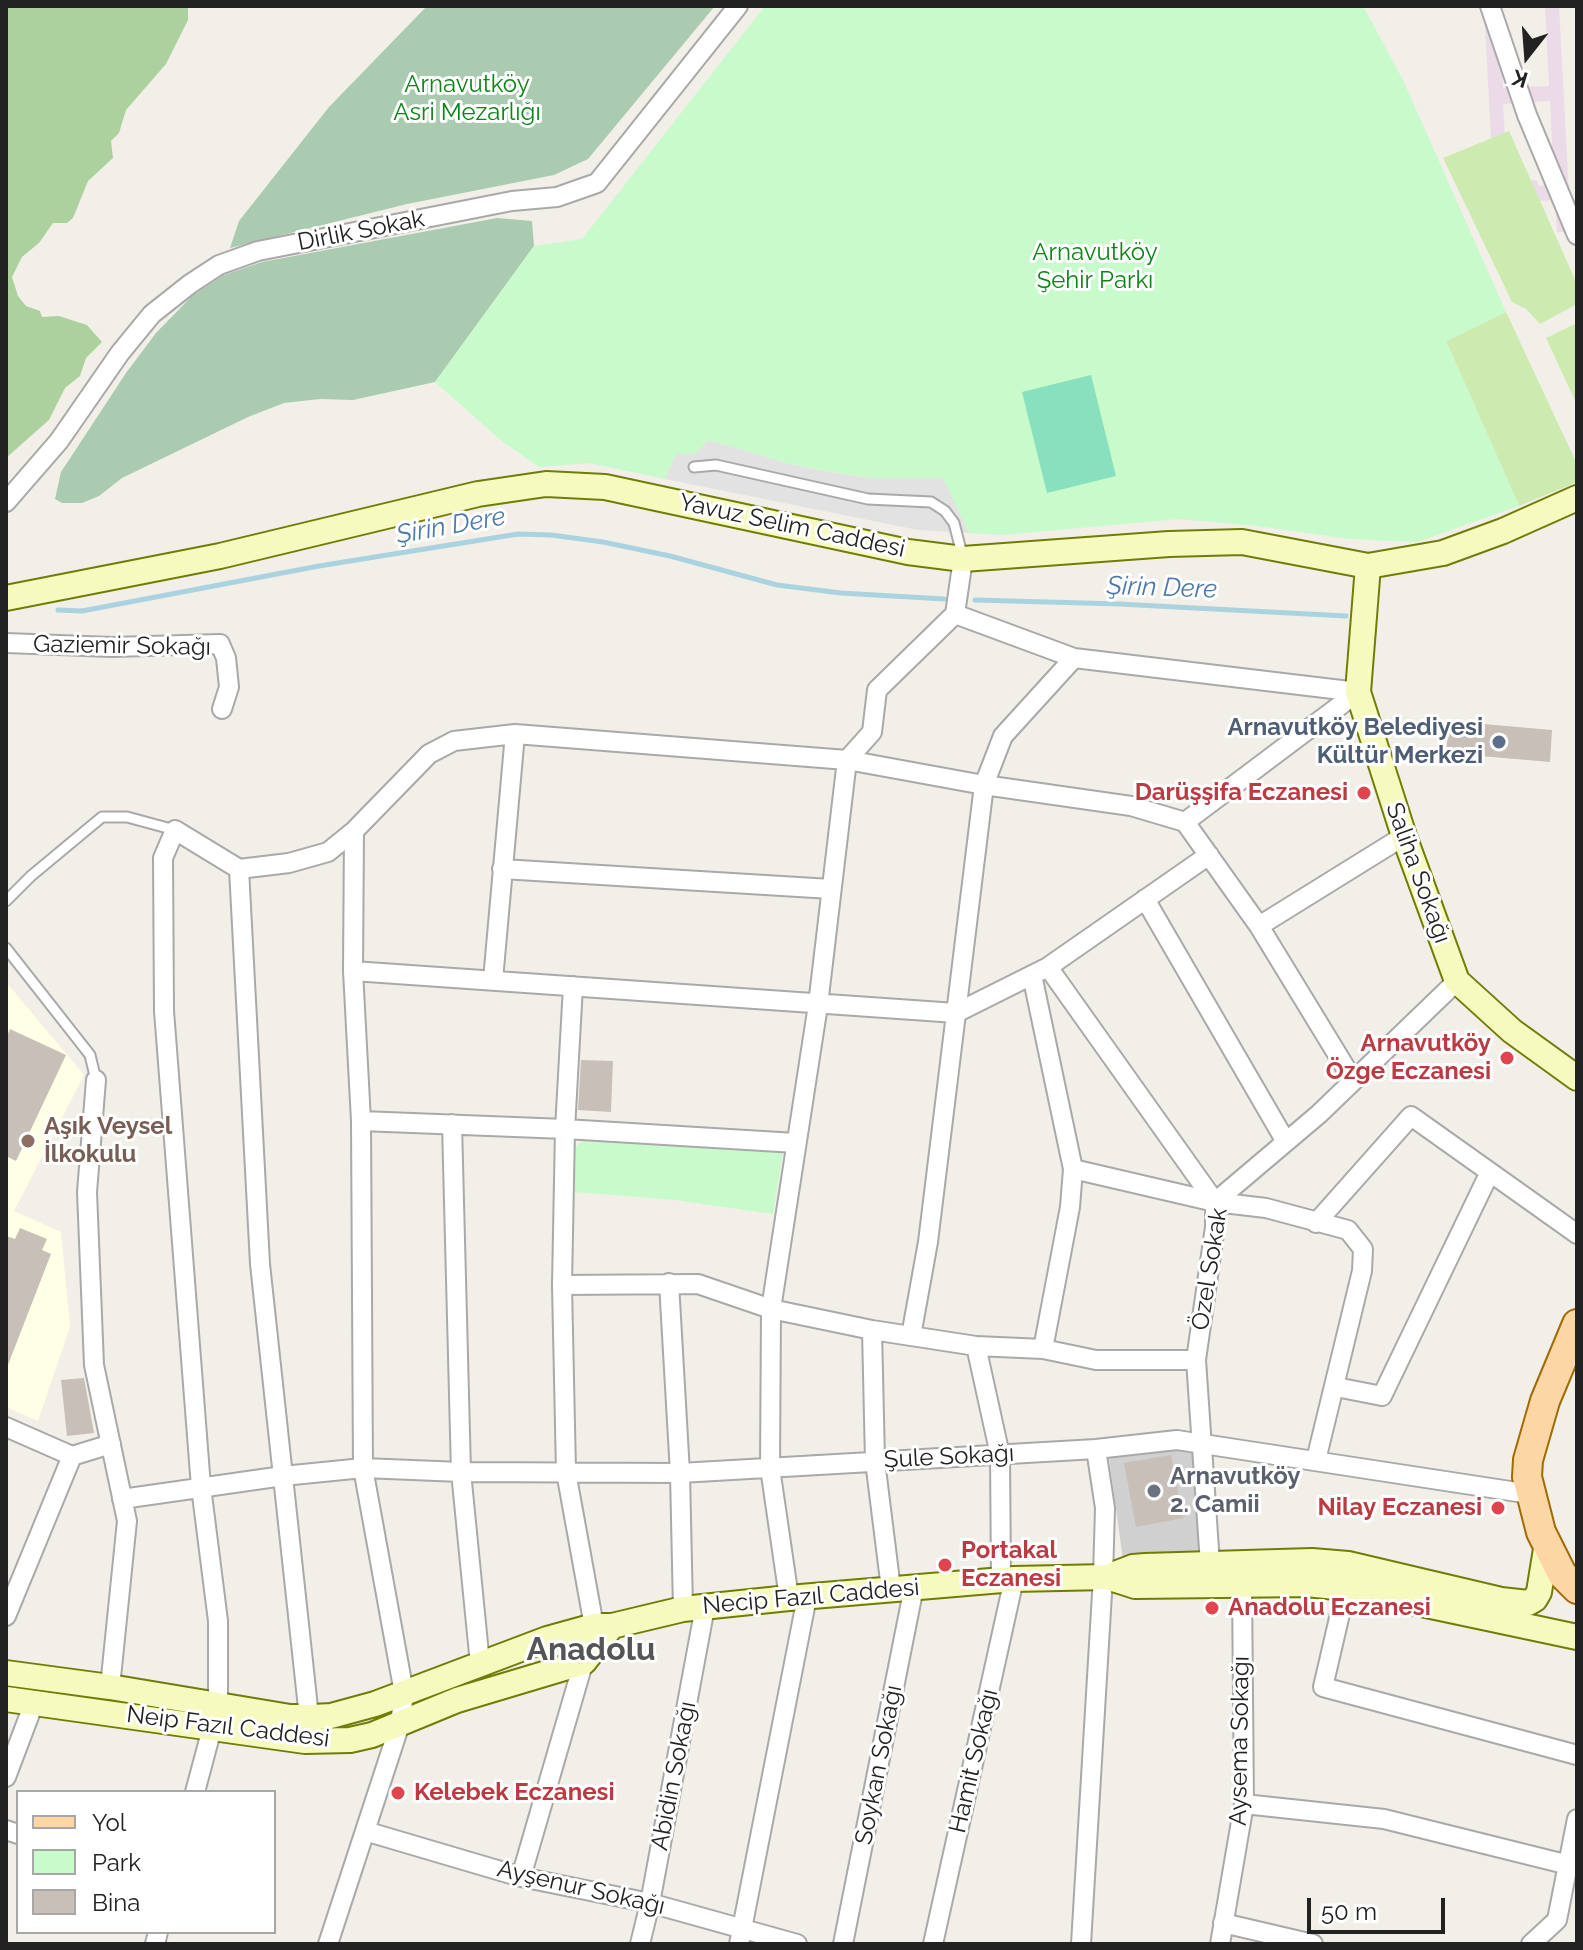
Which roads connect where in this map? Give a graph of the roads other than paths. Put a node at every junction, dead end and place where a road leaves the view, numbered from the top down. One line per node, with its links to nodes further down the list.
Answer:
1 (738, 6): 6 (street, Dirlik Sokak)
2 (1490, 6): 3 (street)
3 (1577, 235)
4 (694, 467): 7 (lane)
5 (1577, 498): 8 (main road, Yavuz Selim Caddesi)
6 (6, 502)
7 (963, 559): 8 (main road, Yavuz Selim Caddesi); 9 (main road, Yavuz Selim Caddesi); 10 (street)
8 (1368, 566): 13 (main road, Saliha Sokağı)
9 (6, 598)
10 (955, 614): 12 (street); 16 (street)
11 (6, 643): 14 (street, Gaziemir Sokağı)
12 (1074, 658): 13 (street); 17 (street)
13 (1358, 692): 18 (street); 21 (main road, Saliha Sokağı)
14 (222, 709)
15 (515, 734): 16 (street); 20 (street); 24 (street)
16 (847, 760): 17 (street); 25 (street)
17 (984, 785): 18 (street); 36 (street)
18 (1185, 822): 22 (street)
19 (175, 830): 23 (street); 27 (lane); 74 (street)
20 (354, 831): 23 (street); 30 (street)
21 (1404, 836): 28 (street); 33 (main road, Saliha Sokağı)
22 (1209, 855): 26 (street); 28 (street)
23 (239, 869): 73 (street)
24 (502, 869): 25 (street); 32 (street)
25 (831, 889): 35 (street)
26 (1145, 899): 31 (street); 43 (street)
27 (6, 901)
28 (1259, 926): 39 (street)
29 (6, 948): 38 (lane)
30 (353, 971): 32 (street); 40 (street)
31 (1040, 971): 36 (street); 45 (street); 47 (street)
32 (493, 980): 34 (street)
33 (1457, 981): 37 (main road, Saliha Sokağı); 39 (street, Özel Sokak)
34 (573, 986): 35 (street); 42 (street)
35 (818, 1005): 36 (street); 44 (street)
36 (956, 1013): 55 (street)
37 (1577, 1078)
38 (96, 1080): 61 (street)
39 (1353, 1080): 43 (street, Özel Sokak)
40 (361, 1121): 41 (street); 68 (street)
41 (452, 1124): 42 (street); 70 (street)
42 (565, 1129): 44 (street); 51 (street)
43 (1286, 1142): 47 (street, Özel Sokak)
44 (796, 1143): 52 (street)
45 (1073, 1169): 47 (street); 57 (street)
46 (1489, 1174): 48 (street); 49 (street); 59 (street)
47 (1215, 1202): 48 (street); 58 (street, Özel Sokak)
48 (1316, 1223): 59 (street)
49 (1577, 1234)
50 (669, 1283): 51 (street); 52 (street); 72 (street, Abidin Sokağı)
51 (562, 1285): 71 (street)
52 (771, 1309): 53 (street); 69 (street)
53 (872, 1330): 55 (street); 67 (street, Soykan Sokağı)
54 (1576, 1330): 75 (main road)
55 (911, 1336): 56 (street)
56 (976, 1346): 57 (street); 64 (street, Hamit Sokağı)
57 (1043, 1349): 58 (street)
58 (1196, 1360): 62 (street, Özel Sokak)
59 (1336, 1387): 66 (street)
60 (6, 1427): 65 (street)
61 (111, 1444): 65 (street); 76 (street)
62 (1201, 1444): 63 (street, Şule Sokağı); 66 (street, Şule Sokağı); 78 (street, Özel Sokak)
63 (1096, 1449): 64 (street, Şule Sokağı); 79 (street)
64 (1000, 1455): 67 (street, Şule Sokağı); 80 (street, Hamit Sokağı)
65 (72, 1456): 87 (street)
66 (1316, 1460): 75 (street, Şule Sokağı)
67 (875, 1461): 69 (street, Şule Sokağı); 82 (street, Soykan Sokağı)
68 (363, 1468): 70 (street, Şule Sokağı); 73 (street, Şule Sokağı); 94 (street)
69 (770, 1468): 72 (street, Şule Sokağı); 85 (street)
70 (461, 1472): 71 (street, Şule Sokağı); 91 (street)
71 (566, 1472): 72 (street, Şule Sokağı); 88 (street)
72 (680, 1473): 86 (street, Abidin Sokağı)
73 (283, 1476): 74 (street, Şule Sokağı); 98 (street)
74 (201, 1487): 76 (street, Şule Sokağı); 97 (street)
75 (1530, 1494): 77 (main road)
76 (122, 1499): 93 (street)
77 (1547, 1543): 78 (main road, Necip Fazıl Caddesi); 84 (main road)
78 (1210, 1564): 79 (main road, Necip Fazıl Caddesi)
79 (1105, 1577): 80 (main road, Necip Fazıl Caddesi); 81 (main road, Necip Fazıl Caddesi); 117 (street)
80 (1008, 1580): 82 (main road, Necip Fazıl Caddesi); 116 (street, Hamit Sokağı)
81 (1242, 1585): 83 (main road, Necip Fazıl Caddesi); 103 (street, Aysema Sokağı)
82 (902, 1588): 85 (main road, Necip Fazıl Caddesi); 115 (street, Soykan Sokağı)
83 (1346, 1588): 89 (main road, Necip Fazıl Caddesi); 100 (street)
84 (1577, 1589)
85 (798, 1597): 86 (main road, Necip Fazıl Caddesi); 110 (street)
86 (694, 1608): 88 (main road, Necip Fazıl Caddesi); 108 (street, Abidin Sokağı)
87 (6, 1616)
88 (603, 1626): 90 (main road); 91 (main road, Necip Fazıl Caddesi)
89 (1577, 1637)
90 (584, 1662): 99 (main road, Neip Fazıl Caddesi); 107 (street)
91 (480, 1664): 94 (main road, Necip Fazıl Caddesi)
92 (6, 1673): 93 (main road)
93 (110, 1687): 97 (main road)
94 (404, 1693): 98 (main road, Necip Fazıl Caddesi); 99 (street)
95 (6, 1699): 96 (main road, Neip Fazıl Caddesi)
96 (34, 1703): 97 (main road, Neip Fazıl Caddesi); 101 (street)
97 (216, 1717): 98 (main road, Necip Fazıl Caddesi); 99 (main road, Neip Fazıl Caddesi); 102 (street)
98 (309, 1717)
99 (400, 1724): 105 (street)
100 (1577, 1755)
101 (6, 1777)
102 (196, 1790)
103 (1244, 1804): 106 (street); 109 (street, Aysema Sokağı)
104 (1577, 1819): 106 (street)
105 (365, 1831): 107 (street, Ayşenur Sokağı); 112 (street)
106 (1573, 1866): 111 (street)
107 (521, 1877): 108 (street, Ayşenur Sokağı)
108 (650, 1903): 110 (street, Ayşenur Sokağı); 113 (street, Abidin Sokağı)
109 (1223, 1923): 118 (street, Aysema Sokağı); 119 (street)
110 (741, 1936): 114 (street, Ayşenur Sokağı)
111 (1543, 1940)
112 (328, 1944)
113 (640, 1944)
114 (797, 1944)
115 (843, 1944)
116 (933, 1944)
117 (1081, 1944)
118 (1220, 1944)
119 (1313, 1944)

